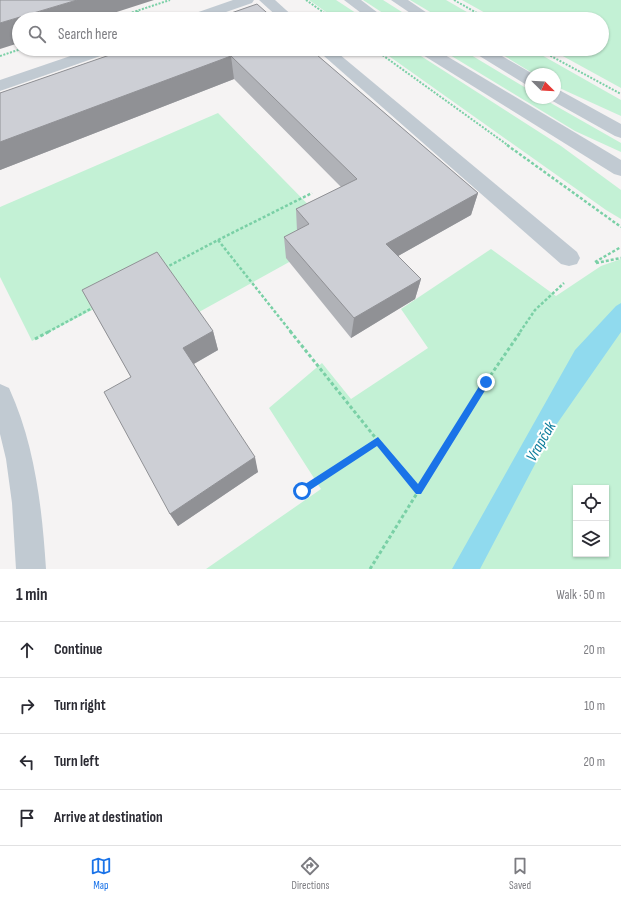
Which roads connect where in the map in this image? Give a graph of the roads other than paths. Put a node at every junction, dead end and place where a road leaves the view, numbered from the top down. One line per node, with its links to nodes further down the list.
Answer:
1 (247, 0): 5 (street)
2 (266, 0): 6 (street)
3 (351, 0): 7 (street)
4 (398, 0): 8 (street)
5 (212, 12)
6 (281, 12)
7 (369, 12)
8 (418, 12)
9 (86, 56): 14 (street)
10 (332, 56): 18 (street)
11 (435, 56): 17 (street)
12 (491, 56): 13 (street)
13 (525, 76)
14 (0, 86)
15 (561, 98): 16 (street)
16 (621, 132)
17 (621, 169)
18 (569, 258)
19 (0, 396): 20 (street)
20 (27, 568)

